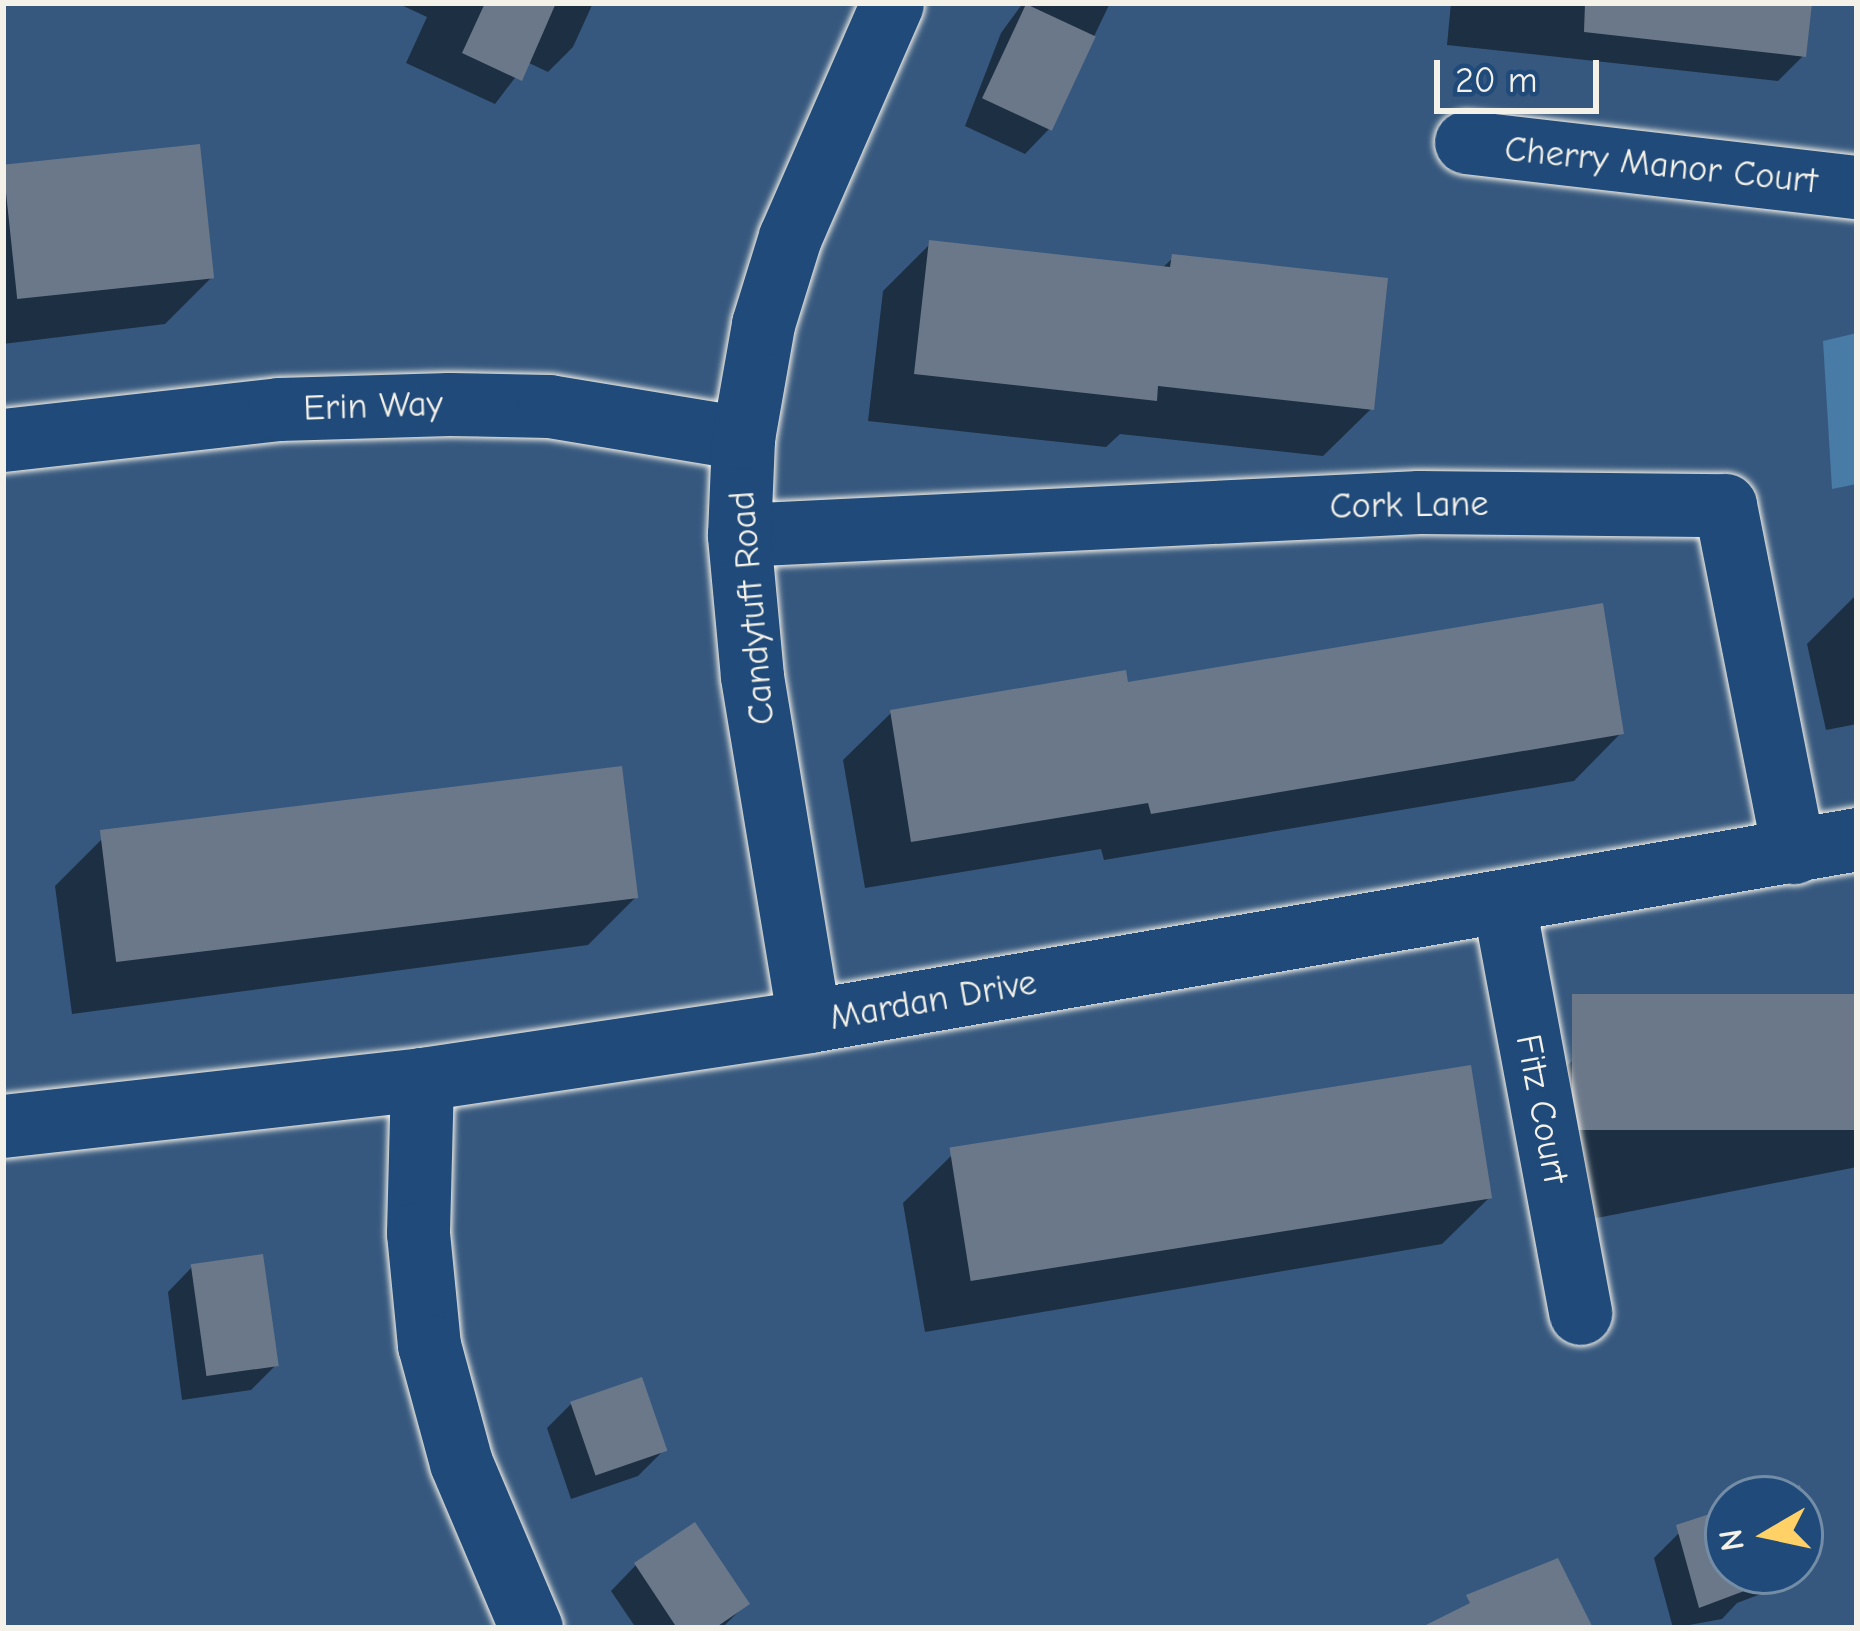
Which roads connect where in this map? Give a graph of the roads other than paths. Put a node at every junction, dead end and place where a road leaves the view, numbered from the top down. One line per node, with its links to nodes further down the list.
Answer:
1 (892, 3): 4 (street, Candytuft Road)
2 (1466, 142): 3 (street, Cherry Manor Court)
3 (1857, 187)
4 (742, 437): 5 (street, Erin Way); 6 (street, Candytuft Road)
5 (3, 440)
6 (739, 535): 8 (street, Cork Lane); 10 (street, Candytuft Road)
7 (1857, 838): 8 (street, Mardan Drive)
8 (1794, 852): 9 (street, Mardan Drive)
9 (1504, 904): 10 (street, Mardan Drive); 13 (street, Fitz Court)
10 (809, 1021): 11 (street, Mardan Drive)
11 (422, 1079): 12 (street, Mardan Drive); 14 (street)
12 (3, 1126)
13 (1580, 1312)
14 (531, 1628)

